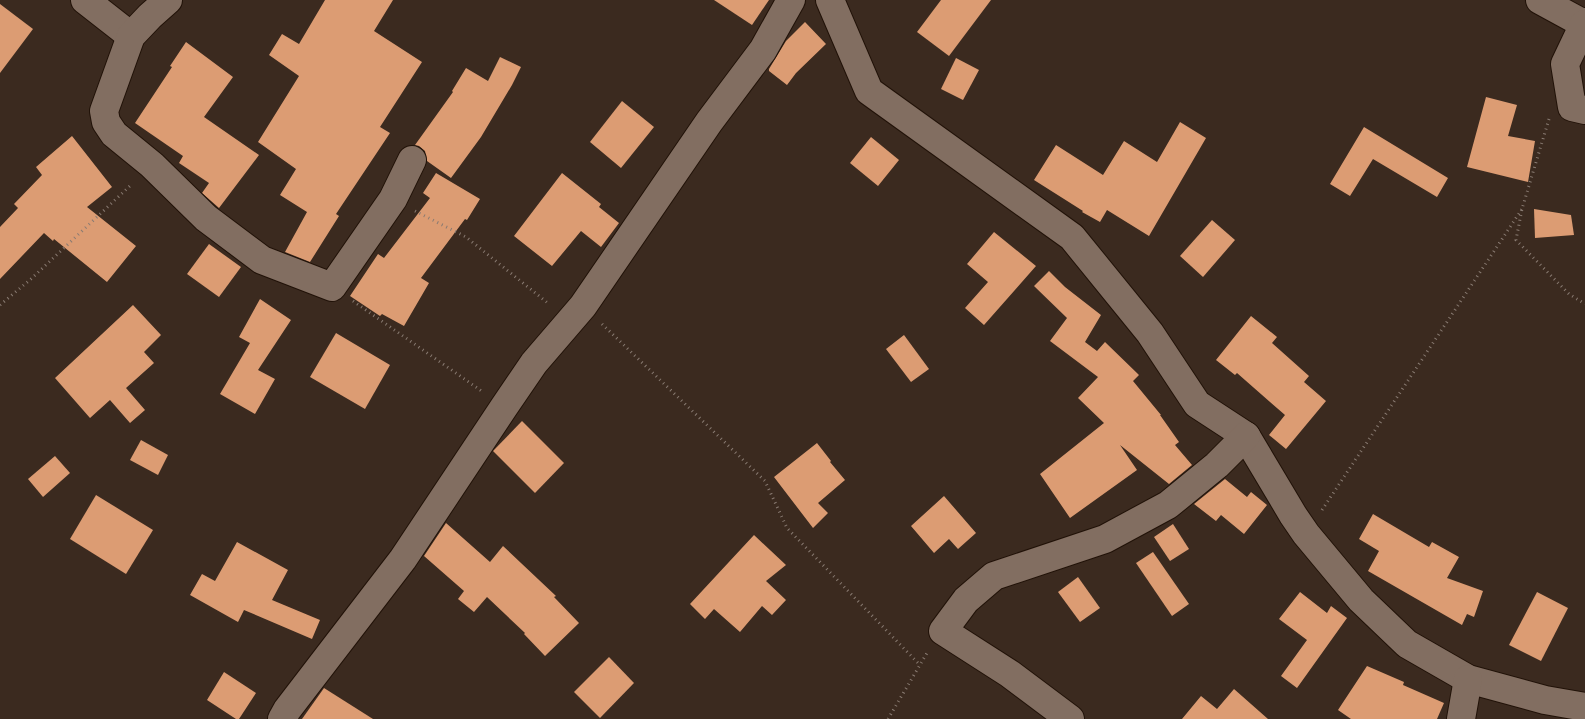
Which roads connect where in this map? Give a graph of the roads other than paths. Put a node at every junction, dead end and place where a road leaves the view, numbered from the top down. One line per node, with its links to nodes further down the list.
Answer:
1 (85, 0): 7 (street)
2 (168, 0): 7 (street)
3 (791, 0): 13 (street)
4 (830, 0): 10 (street)
5 (1540, 0): 6 (street)
6 (1584, 23): 8 (street)
7 (131, 36): 9 (street)
8 (1585, 110)
9 (412, 160)
10 (1246, 436): 11 (street); 14 (street)
11 (1468, 680): 12 (street); 15 (street)
12 (1585, 707)
13 (282, 719)
14 (1070, 719)
15 (1461, 719)

